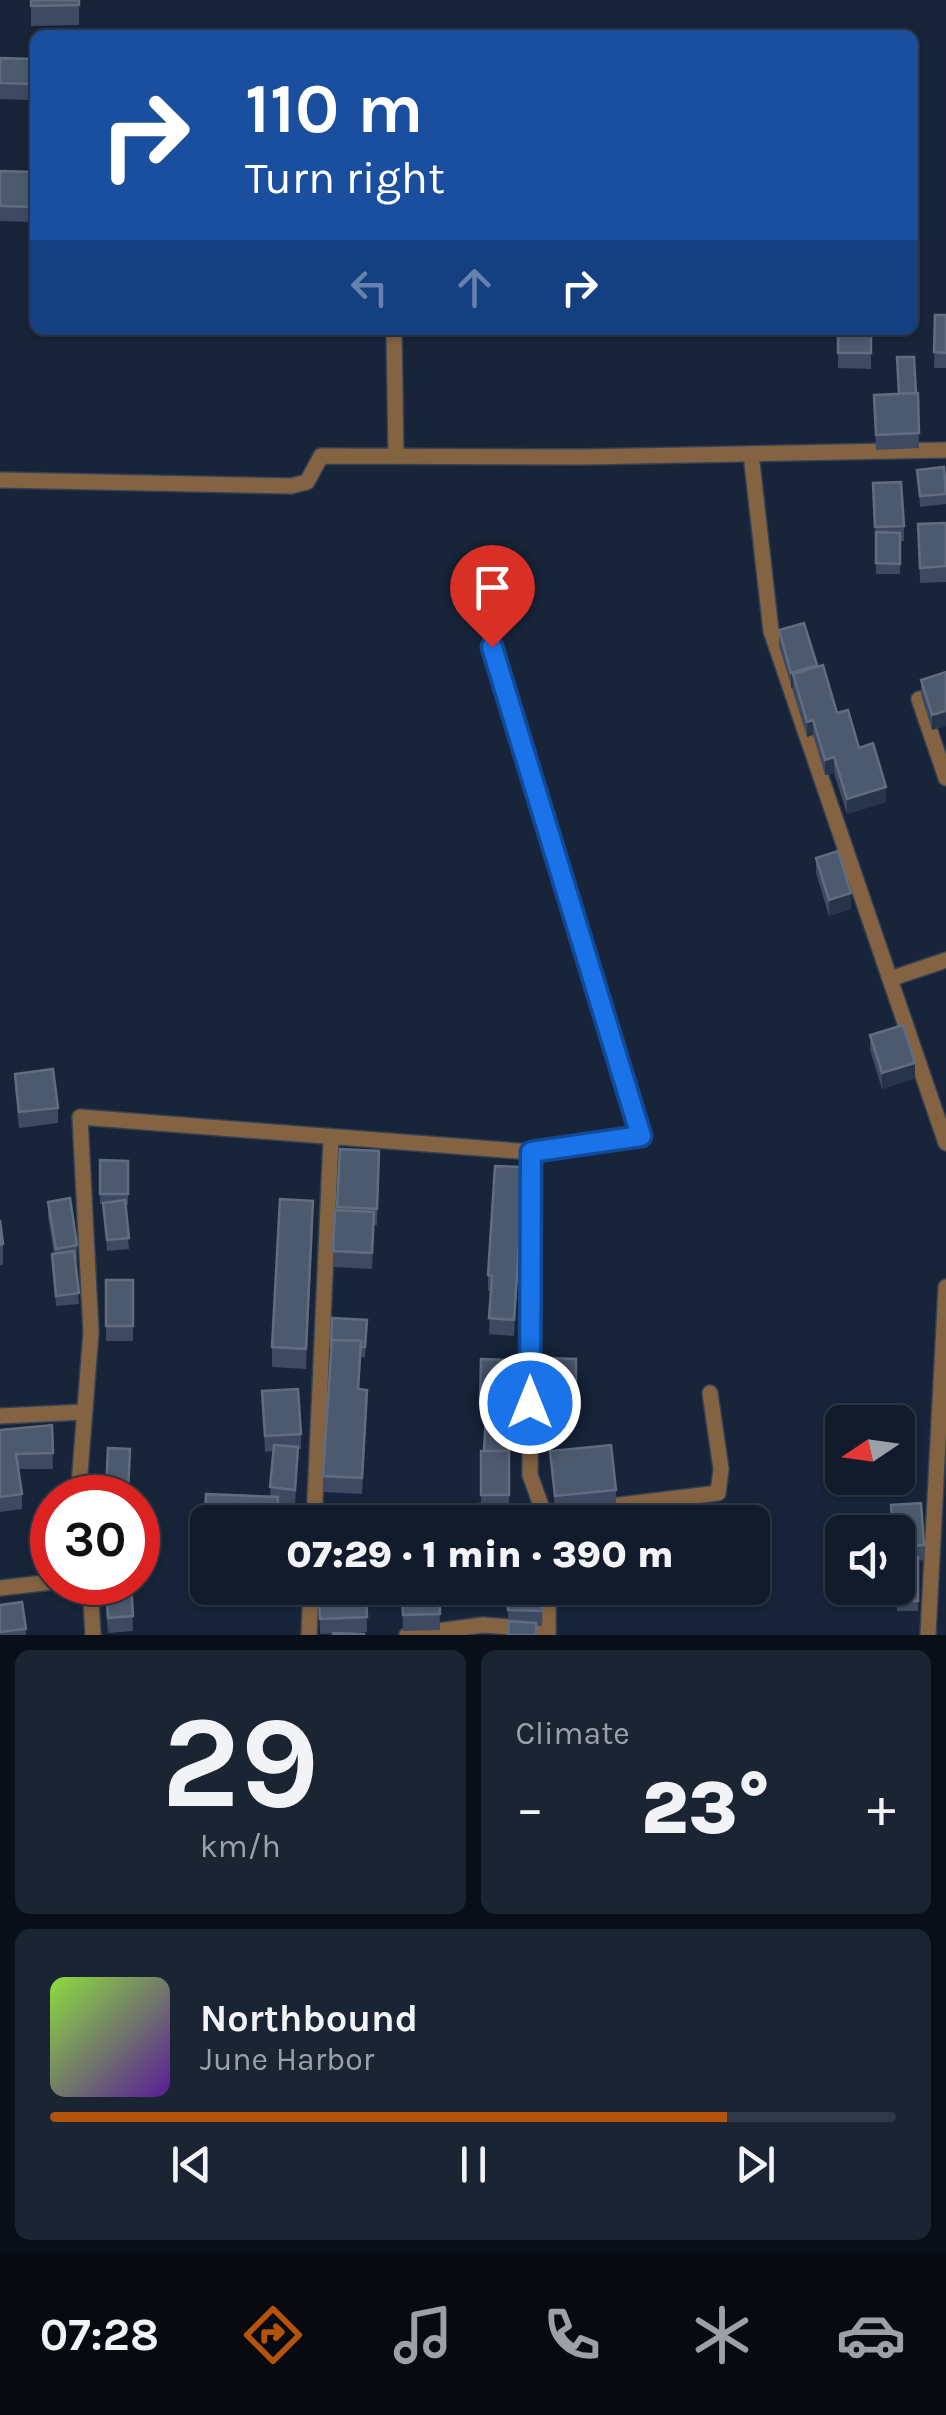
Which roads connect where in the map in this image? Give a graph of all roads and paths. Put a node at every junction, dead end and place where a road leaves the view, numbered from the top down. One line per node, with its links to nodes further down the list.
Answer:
1 (394, 335): 4 (street)
2 (946, 450): 3 (street)
3 (751, 454): 4 (street); 10 (street)
4 (396, 456): 5 (street)
5 (0, 480)
6 (492, 647): 13 (street)
7 (920, 699): 8 (street)
8 (946, 778)
9 (946, 960): 10 (street)
10 (890, 979): 12 (street)
11 (331, 1139): 13 (street); 16 (street); 19 (street)
12 (946, 1143)
13 (531, 1152): 20 (street)
14 (946, 1286): 31 (street)
15 (710, 1393): 21 (street)
16 (84, 1412): 17 (street); 18 (street)
17 (0, 1416)
18 (80, 1475)
19 (315, 1505)
20 (542, 1505)
21 (636, 1505)
22 (30, 1585): 23 (street)
23 (0, 1588)
24 (92, 1605): 28 (street)
25 (310, 1605): 29 (street)
26 (548, 1605): 27 (street)
27 (548, 1633): 30 (street)
28 (94, 1635)
29 (309, 1635)
30 (407, 1635)
31 (928, 1635)

